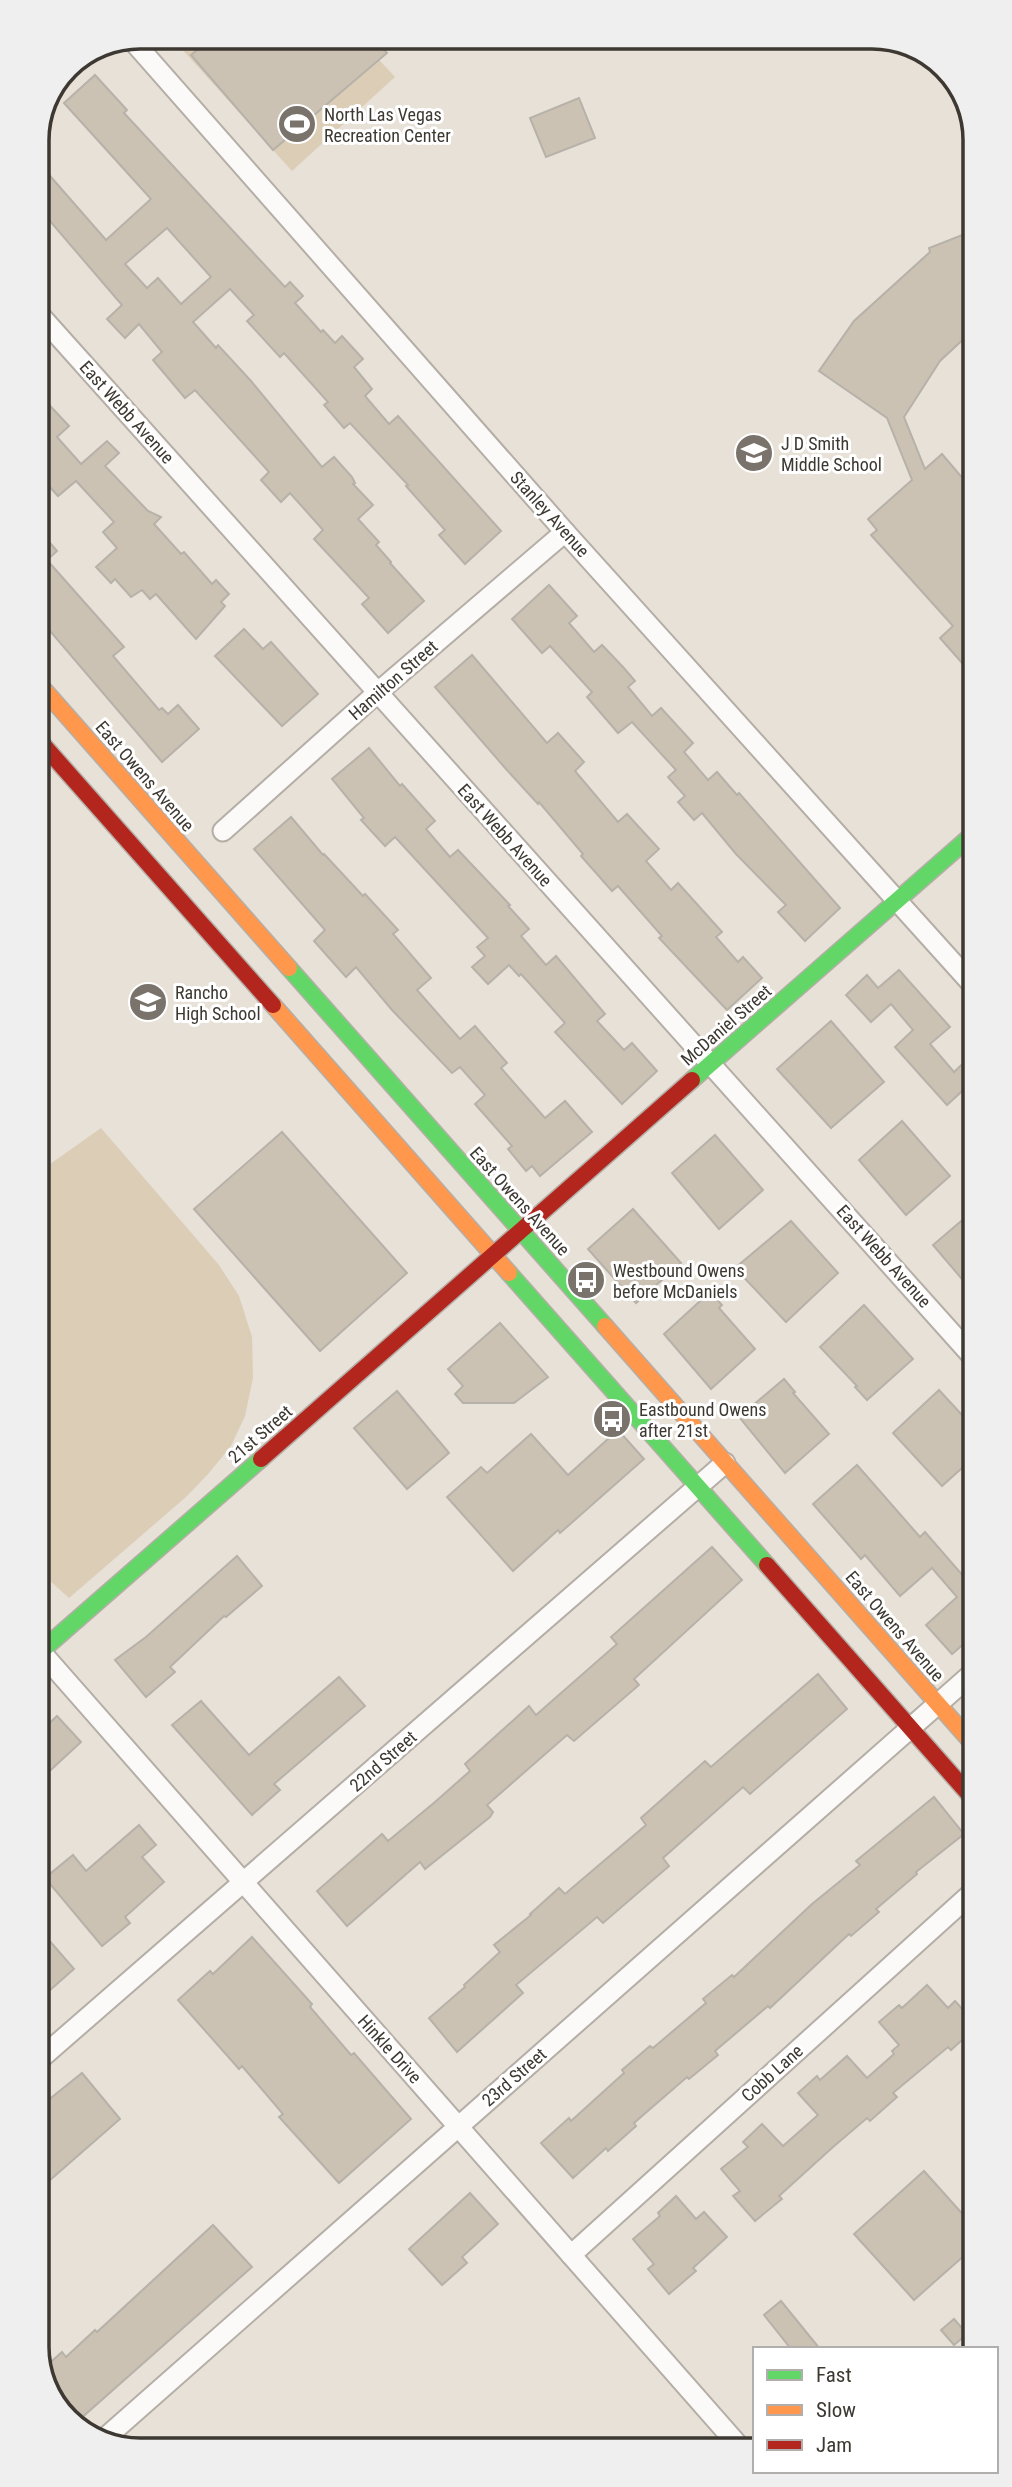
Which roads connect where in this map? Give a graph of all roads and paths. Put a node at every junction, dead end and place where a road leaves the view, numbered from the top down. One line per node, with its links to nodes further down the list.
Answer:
1 (140, 49): 3 (street, Stanley Avenue)
2 (49, 325): 4 (street, East Webb Avenue)
3 (565, 532): 4 (street, Hamilton Street); 9 (street, Stanley Avenue)
4 (377, 693): 7 (street, Hamilton Street); 13 (street, East Webb Avenue)
5 (49, 696): 12 (main road, East Owens Avenue)
6 (49, 752): 11 (main road, East Owens Avenue)
7 (223, 831)
8 (963, 843): 9 (main road, McDaniel Street)
9 (898, 900): 10 (street, Stanley Avenue); 13 (main road, McDaniel Street)
10 (963, 974)
11 (300, 1038): 12 (main road); 15 (main road, East Owens Avenue)
12 (352, 1040): 14 (main road, East Owens Avenue)
13 (711, 1063): 14 (main road, McDaniel Street); 16 (street, East Webb Avenue)
14 (521, 1230): 15 (main road, McDaniel Street); 17 (main road, East Owens Avenue)
15 (499, 1250): 18 (main road, East Owens Avenue); 19 (main road, 21st Street)
16 (963, 1346)
17 (725, 1463): 18 (street, 22nd Street); 22 (main road, East Owens Avenue)
18 (697, 1487): 22 (main road, East Owens Avenue); 25 (street, 22nd Street)
19 (49, 1645)
20 (49, 1661): 25 (street, Hinkle Drive)
21 (963, 1681): 22 (street, 23rd Street)
22 (924, 1715): 23 (main road, East Owens Avenue); 24 (main road, East Owens Avenue); 28 (street, 23rd Street)
23 (963, 1738)
24 (963, 1781)
25 (243, 1882): 27 (street, 22nd Street); 28 (street, Hinkle Drive)
26 (963, 1901): 29 (street, Cobb Lane)
27 (49, 2051)
28 (458, 2126): 29 (street, Hinkle Drive); 30 (street, 23rd Street)
29 (571, 2255): 31 (street, Hinkle Drive)
30 (111, 2433)
31 (732, 2438)

